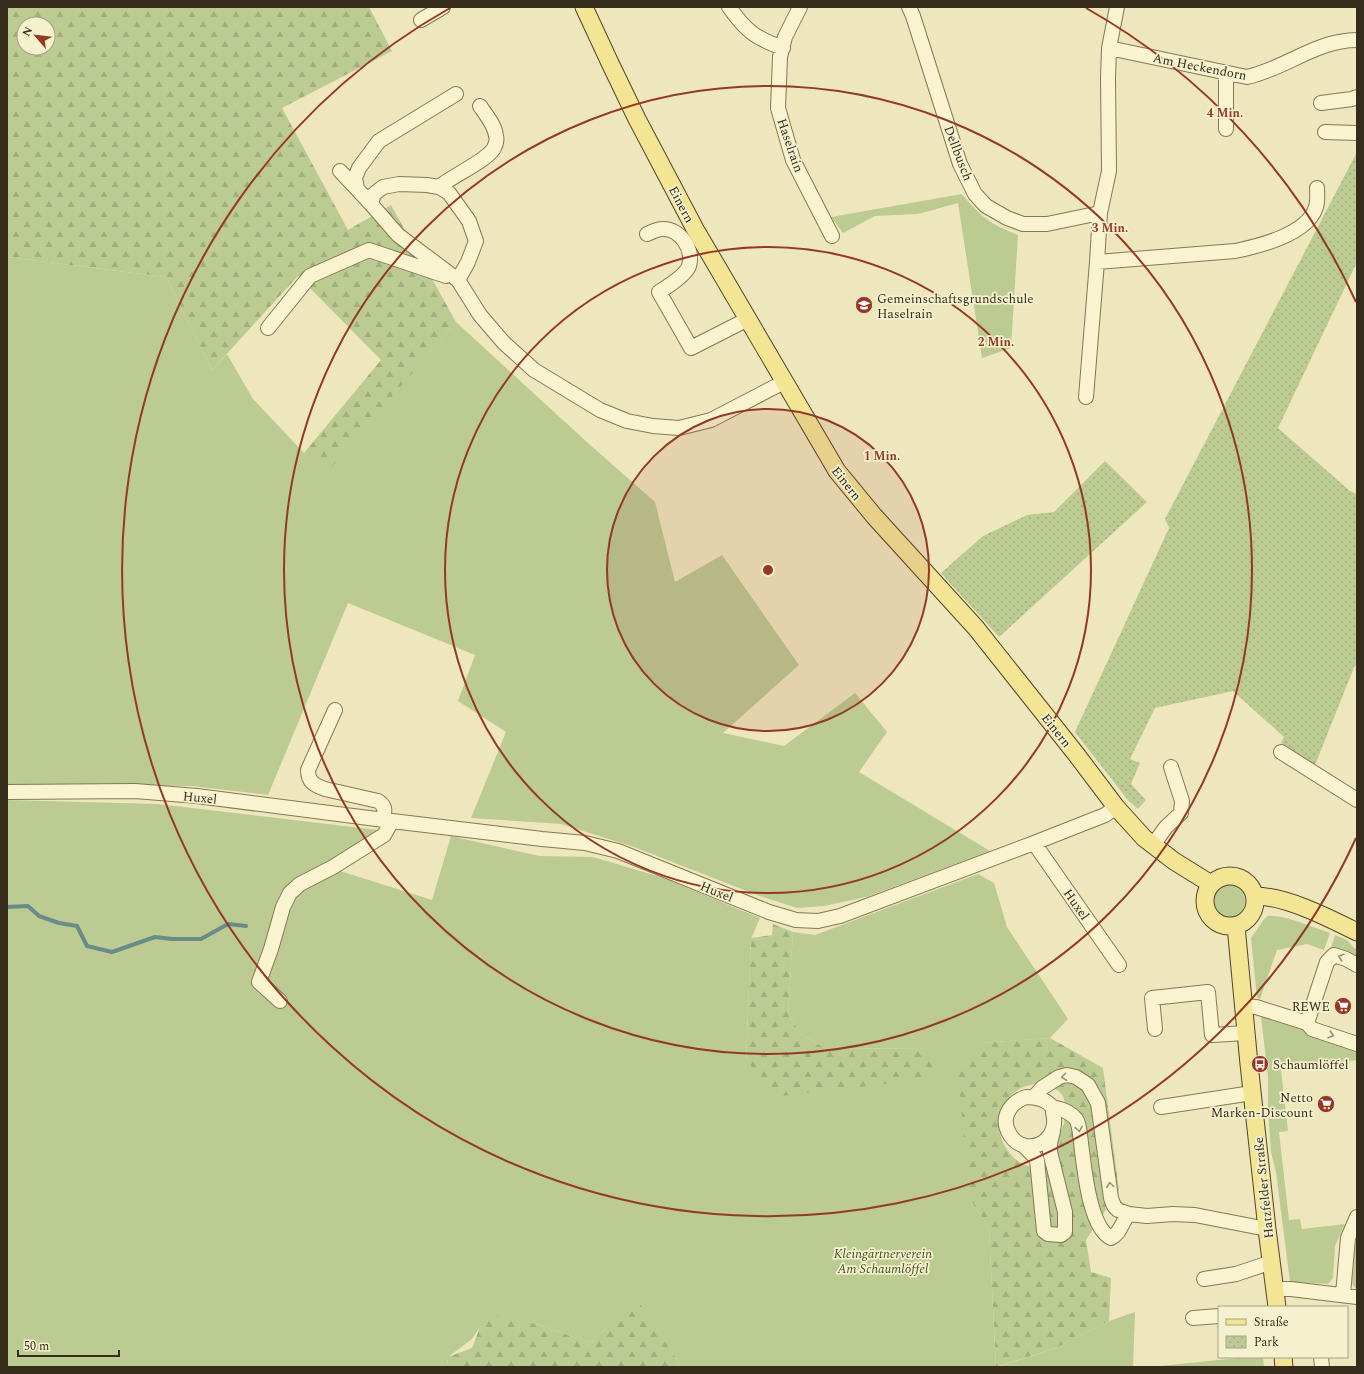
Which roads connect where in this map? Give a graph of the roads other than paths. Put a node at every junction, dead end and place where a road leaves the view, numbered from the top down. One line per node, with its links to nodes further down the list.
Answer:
1 (443, 7): 7 (street)
2 (584, 7): 29 (main road, Einern)
3 (729, 7): 9 (street)
4 (800, 7): 9 (street, Haselrain)
5 (909, 7): 24 (street, Dellbusch)
6 (1117, 7): 10 (street)
7 (421, 20)
8 (1357, 40): 11 (street, Am Heckendorn)
9 (783, 48): 26 (street, Haselrain)
10 (1109, 48): 11 (street, Am Heckendorn); 24 (street)
11 (1226, 73): 16 (street)
12 (456, 94): 22 (street)
13 (1357, 96): 14 (street)
14 (1322, 103)
15 (480, 106): 20 (street)
16 (1226, 128)
17 (1325, 132): 18 (street)
18 (1357, 133)
19 (340, 171): 22 (street)
20 (439, 187): 23 (street); 28 (street)
21 (1317, 188): 27 (street)
22 (357, 189): 23 (street)
23 (371, 204): 28 (street)
24 (1100, 213): 27 (street)
25 (647, 234): 29 (street)
26 (832, 236)
27 (1097, 262): 32 (street)
28 (458, 280): 30 (street); 31 (street)
29 (748, 319): 31 (main road, Einern)
30 (268, 328)
31 (784, 382): 38 (main road, Einern)
32 (1086, 397)
33 (335, 710): 39 (street)
34 (1281, 752): 37 (street)
35 (1171, 767): 41 (street)
36 (7, 792): 39 (street, Huxel)
37 (1357, 800)
38 (1116, 807): 40 (street, Huxel); 41 (main road, Einern)
39 (388, 821): 40 (street, Huxel); 48 (street)
40 (1034, 843): 46 (street, Huxel)
41 (1153, 845): 42 (main road, Einern)
42 (1211, 884): 43 (main road); 44 (main road)
43 (1255, 896): 44 (main road); 45 (main road)
44 (1236, 926): 49 (main road, Hatzfelder Straße)
45 (1357, 932)
46 (1119, 965)
47 (1357, 965): 50 (street, one-way to 50)
48 (280, 1001)
49 (1244, 1006): 50 (street); 52 (main road, Hatzfelder Straße)
50 (1307, 1023): 53 (street, one-way to 53)
51 (1155, 1029): 52 (street)
52 (1246, 1033): 54 (main road, Hatzfelder Straße)
53 (1357, 1044)
54 (1252, 1093): 57 (street); 62 (main road, Hatzfelder Straße)
55 (1034, 1097): 56 (street); 59 (street); 60 (street, one-way to 55)
56 (1052, 1107): 58 (street); 60 (street, one-way to 60)
57 (1161, 1107)
58 (1053, 1131): 59 (street); 59 (street)
59 (1023, 1145)
60 (1129, 1214): 62 (street)
61 (1357, 1217): 66 (street)
62 (1267, 1229): 63 (main road, Hatzfelder Straße)
63 (1272, 1262): 64 (street); 65 (main road, Hatzfelder Straße)
64 (1204, 1279)
65 (1276, 1289): 66 (street); 67 (main road, Hatzfelder Straße)
66 (1350, 1296)
67 (1278, 1306)
68 (1218, 1316): 69 (street)
69 (1193, 1318)

